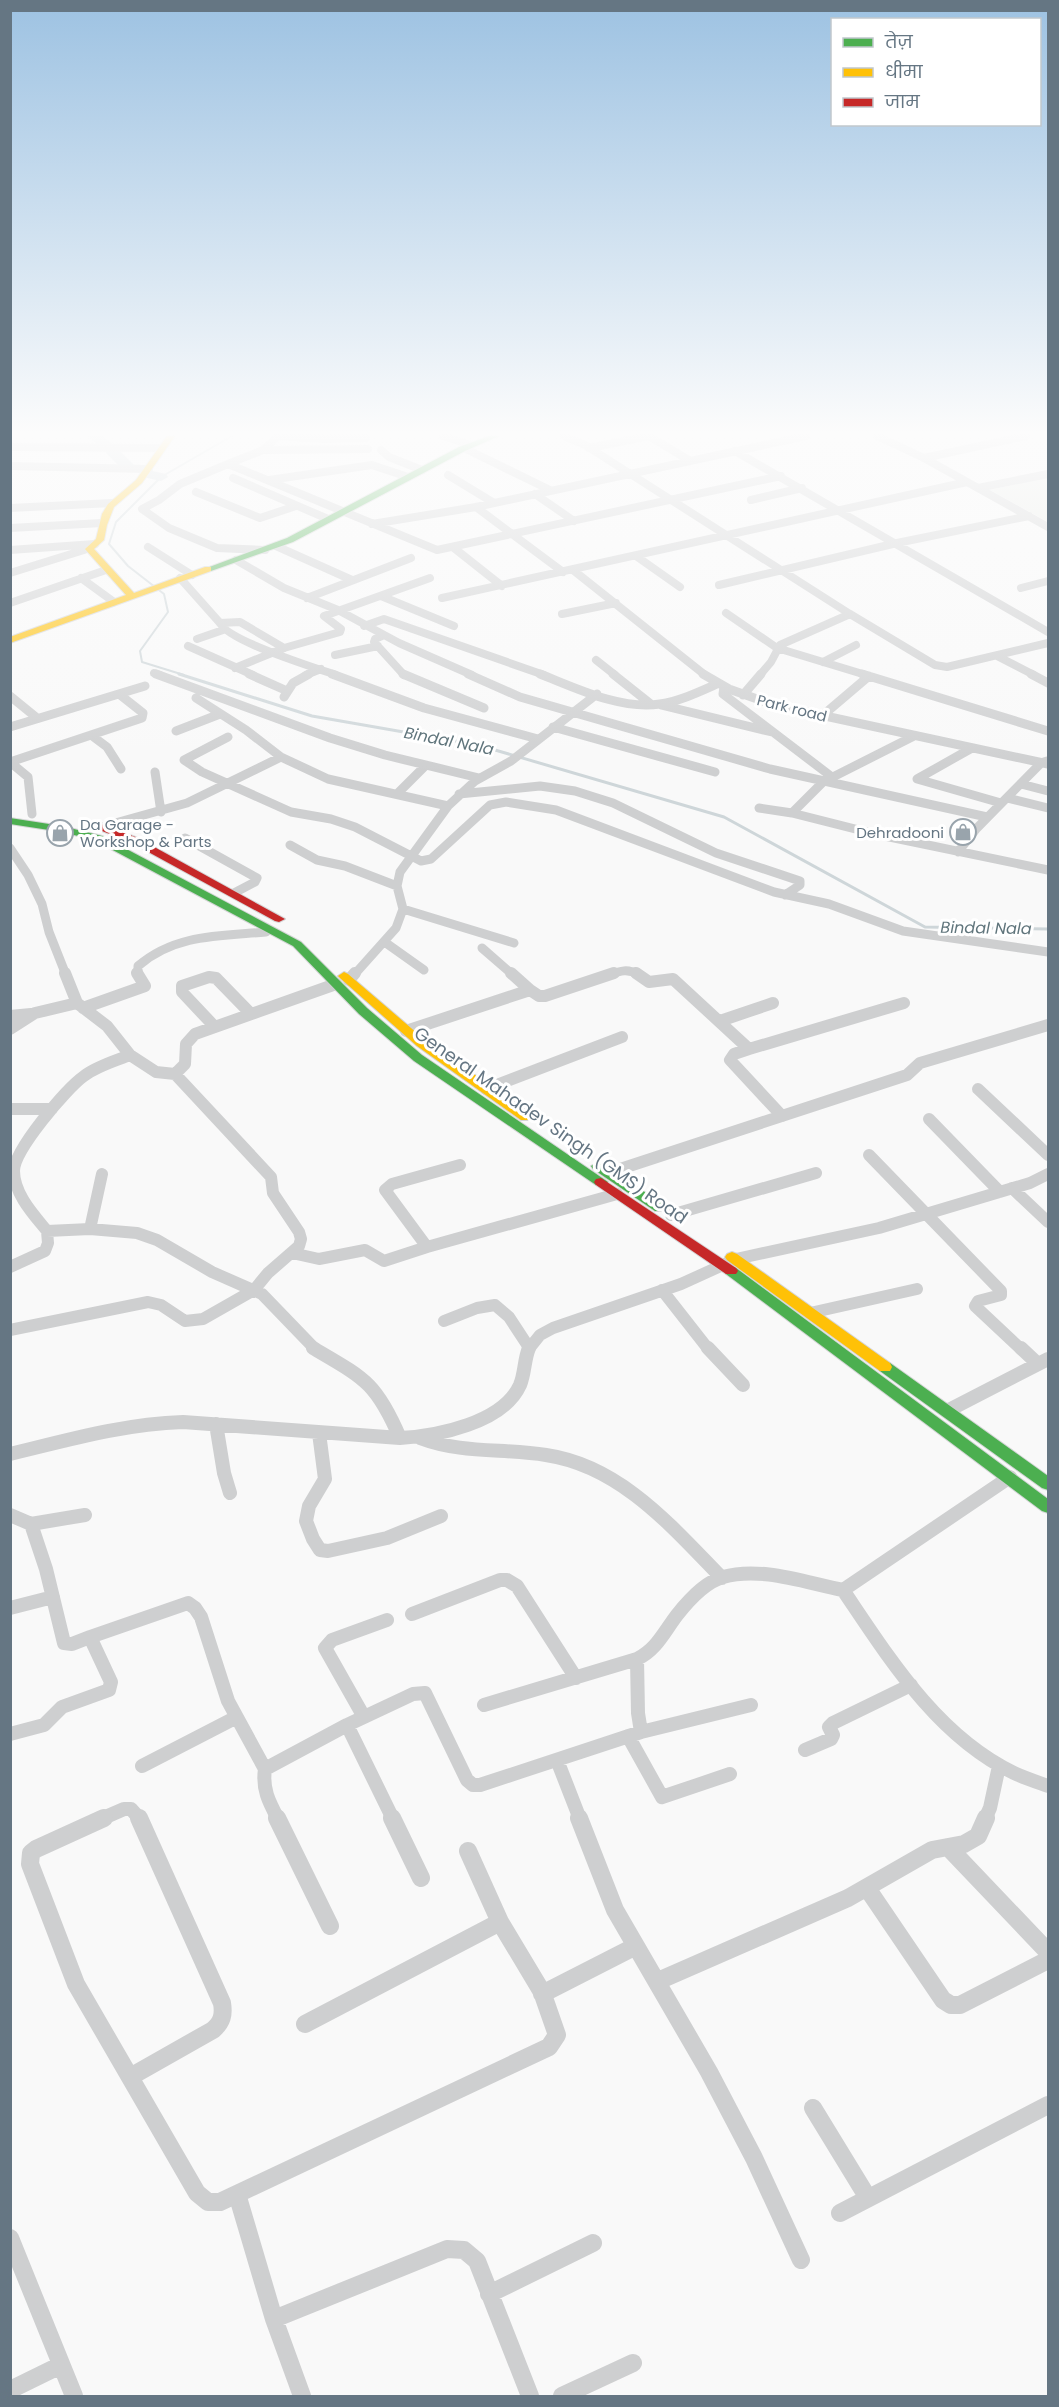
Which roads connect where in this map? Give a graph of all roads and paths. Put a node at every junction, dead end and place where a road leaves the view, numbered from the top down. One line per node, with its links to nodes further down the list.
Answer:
1 (56, 548): 14 (street)
2 (88, 548): 21 (street)
3 (93, 548): 18 (street)
4 (149, 548): 24 (street)
5 (270, 548): 17 (street); 25 (street)
6 (430, 548): 7 (street)
7 (451, 548)
8 (454, 548): 28 (street)
9 (533, 548): 20 (street, Park road)
10 (672, 548): 15 (street)
11 (749, 548): 19 (street)
12 (874, 548): 19 (street)
13 (906, 548): 47 (street)
14 (10, 550)
15 (636, 556): 20 (street); 29 (street)
16 (411, 558): 25 (street)
17 (236, 560): 24 (street); 33 (street)
18 (106, 570): 22 (street); 31 (street)
19 (782, 570): 27 (street); 42 (street)
20 (568, 571): 28 (street); 37 (street, Park road)
21 (10, 573)
22 (81, 578): 35 (street); 36 (street)
23 (430, 578): 32 (street)
24 (180, 579): 31 (street); 44 (street)
25 (352, 580): 33 (street)
26 (1048, 581): 30 (street)
27 (719, 585)
28 (502, 586): 34 (street)
29 (680, 587)
30 (1022, 588)
31 (136, 593): 35 (street)
32 (381, 596): 38 (street); 39 (street)
33 (307, 598): 38 (street)
34 (442, 598)
35 (114, 602): 50 (street)
36 (10, 603)
37 (616, 603): 41 (street); 68 (street, Park road)
38 (338, 610): 45 (street); 55 (street)
39 (414, 610): 43 (street); 46 (street)
40 (726, 613): 56 (street)
41 (562, 614)
42 (850, 614): 56 (street); 59 (street)
43 (384, 619): 45 (street); 70 (street)
44 (221, 626): 49 (street); 55 (street); 57 (street)
45 (364, 626): 48 (street)
46 (454, 626)
47 (1048, 632)
48 (384, 635): 54 (street); 76 (street)
49 (197, 639)
50 (10, 640)
51 (1048, 643): 59 (street)
52 (856, 645): 61 (street)
53 (188, 646): 62 (street)
54 (378, 646): 58 (street); 75 (street)
55 (284, 648): 57 (street)
56 (777, 648): 61 (street); 71 (street)
57 (272, 652): 62 (street); 63 (street)
58 (335, 655)
59 (998, 656): 66 (street)
60 (596, 660): 74 (street)
61 (823, 662): 65 (street)
62 (235, 668): 63 (street)
63 (321, 669): 88 (street)
64 (154, 673): 93 (street)
65 (869, 676): 78 (street); 83 (street)
66 (1048, 683)
67 (145, 686): 69 (street)
68 (721, 686): 71 (street, Park road); 74 (street); 84 (street)
69 (119, 694): 79 (street); 85 (street)
70 (597, 694): 74 (street); 76 (street)
71 (743, 695): 78 (street, Park road)
72 (10, 696): 79 (street)
73 (196, 698): 77 (street)
74 (655, 704): 84 (street)
75 (484, 708)
76 (572, 713): 81 (street); 98 (street)
77 (220, 714): 82 (street); 90 (street)
78 (822, 716): 86 (street, Park road)
79 (37, 718): 80 (street)
80 (10, 727)
81 (553, 727): 88 (street); 96 (street)
82 (176, 731)
83 (1048, 731)
84 (773, 732): 98 (street)
85 (91, 735): 91 (street); 94 (street)
86 (914, 736): 89 (street, Park road); 98 (street)
87 (228, 737): 99 (street)
88 (538, 739): 97 (street)
89 (972, 748): 92 (street, Park road); 104 (street)
90 (281, 757): 99 (street); 102 (street)
91 (10, 762): 111 (street)
92 (1046, 762): 100 (street)
93 (426, 765): 97 (street); 102 (street)
94 (121, 769)
95 (155, 772): 109 (street)
96 (715, 772)
97 (478, 778): 103 (street)
98 (827, 780): 110 (street); 112 (street)
99 (230, 783): 109 (street); 120 (street)
100 (1021, 784): 101 (street); 104 (street)
101 (1048, 791)
102 (398, 793): 105 (street)
103 (459, 794): 105 (street); 124 (street)
104 (1004, 801): 107 (street); 112 (street)
105 (448, 806): 120 (street)
106 (759, 808): 110 (street)
107 (1048, 808)
108 (10, 811): 111 (street, General Mahadev Singh (GMS) Road)
109 (160, 812): 115 (street)
110 (792, 813): 119 (street)
111 (32, 814): 115 (street, General Mahadev Singh (GMS) Road)
112 (987, 817): 119 (street)
113 (10, 819): 129 (street)
114 (10, 826): 126 (street, General Mahadev Singh (GMS) Road)
115 (101, 827): 123 (street, General Mahadev Singh (GMS) Road)
116 (185, 838): 123 (street)
117 (290, 845): 122 (street)
118 (10, 848): 137 (street)
119 (958, 852): 121 (street)
120 (413, 858): 122 (street); 124 (street)
121 (1048, 870)
122 (397, 886): 125 (street)
123 (234, 893): 129 (street, General Mahadev Singh (GMS) Road)
124 (785, 895): 131 (street)
125 (404, 909): 127 (street); 128 (street)
126 (266, 932): 129 (street, General Mahadev Singh (GMS) Road); 137 (street)
127 (386, 943): 132 (street); 133 (street)
128 (514, 943)
129 (305, 945): 133 (street, General Mahadev Singh (GMS) Road)
130 (482, 948): 134 (street)
131 (1048, 952)
132 (424, 970)
133 (343, 982): 139 (street); 145 (street); 165 (street, General Mahadev Singh (GMS) Road)
134 (530, 990): 141 (street); 145 (street)
135 (904, 1002): 147 (street)
136 (773, 1003): 141 (street)
137 (80, 1005): 138 (street); 148 (street)
138 (35, 1013): 140 (street); 144 (street)
139 (251, 1014): 143 (street); 143 (street)
140 (10, 1017)
141 (720, 1021): 147 (street)
142 (1048, 1025): 154 (street)
143 (214, 1026): 149 (street)
144 (10, 1029)
145 (406, 1031): 150 (street)
146 (622, 1037): 150 (street)
147 (749, 1049): 154 (street)
148 (130, 1055): 149 (street); 152 (street)
149 (175, 1074): 172 (street)
150 (486, 1089): 160 (street)
151 (978, 1089): 157 (street)
152 (52, 1108): 153 (street); 158 (street)
153 (10, 1109)
154 (782, 1116): 160 (street)
155 (929, 1119): 164 (street)
156 (869, 1155): 166 (street)
157 (1048, 1155)
158 (14, 1157): 170 (street)
159 (460, 1165): 171 (street)
160 (608, 1173): 167 (street)
161 (816, 1173): 167 (street)
162 (102, 1174): 169 (street)
163 (1048, 1174): 164 (street)
164 (1006, 1190): 166 (street); 168 (street)
165 (617, 1194): 171 (street); 173 (street, General Mahadev Singh (GMS) Road)
166 (928, 1213): 173 (street); 182 (street)
167 (671, 1215): 173 (street)
168 (1048, 1222)
169 (90, 1229): 170 (street); 176 (street)
170 (46, 1231): 174 (street)
171 (427, 1247): 172 (street)
172 (292, 1253): 176 (street)
173 (729, 1262): 177 (street); 178 (street); 190 (street, General Mahadev Singh (GMS) Road)
174 (10, 1267)
175 (917, 1289): 178 (street)
176 (254, 1290): 180 (street); 187 (street)
177 (662, 1290): 181 (street); 183 (street)
178 (810, 1313): 184 (street)
179 (444, 1321): 181 (street)
180 (10, 1330)
181 (528, 1346): 188 (street)
182 (1043, 1361): 184 (street)
183 (743, 1385)
184 (947, 1411): 191 (street)
185 (216, 1424): 186 (street); 189 (street); 192 (street)
186 (319, 1433): 187 (street); 196 (street)
187 (400, 1438): 188 (street)
188 (420, 1438): 198 (street)
189 (10, 1454)
190 (1010, 1477): 193 (street, General Mahadev Singh (GMS) Road); 199 (street)
191 (1048, 1484)
192 (230, 1493)
193 (1048, 1507)
194 (10, 1515): 197 (street)
195 (85, 1515): 197 (street)
196 (441, 1516)
197 (31, 1524): 200 (street)
198 (722, 1578): 199 (street); 205 (street)
199 (843, 1590): 207 (street)
200 (53, 1597): 201 (street); 204 (street)
201 (10, 1608)
202 (412, 1614): 206 (street)
203 (387, 1620): 210 (street)
204 (90, 1637): 211 (street); 213 (street)
205 (637, 1659): 206 (street); 214 (street)
206 (576, 1678): 208 (street)
207 (911, 1685): 215 (street); 218 (street)
208 (484, 1705)
209 (751, 1705): 214 (street)
210 (364, 1717): 212 (street); 216 (street)
211 (235, 1718): 217 (street); 219 (street)
212 (347, 1725): 219 (street); 224 (street)
213 (10, 1734)
214 (635, 1734): 216 (street); 220 (street)
215 (805, 1750)
216 (557, 1760): 228 (street)
217 (142, 1766)
218 (999, 1766): 221 (street); 222 (street)
219 (265, 1769): 227 (street)
220 (730, 1774)
221 (1048, 1786)
222 (948, 1847): 225 (street); 229 (street)
223 (468, 1851): 226 (street)
224 (421, 1878)
225 (867, 1888): 230 (street); 231 (street)
226 (501, 1922): 232 (street); 233 (street)
227 (330, 1926)
228 (636, 1946): 231 (street); 232 (street)
229 (1048, 1952)
230 (1048, 1957)
231 (658, 1981): 242 (street)
232 (542, 1994): 237 (street)
233 (305, 2024)
234 (130, 2077): 234 (street); 237 (street)
235 (1048, 2105): 238 (street)
236 (813, 2108): 238 (street)
237 (237, 2194): 244 (street)
238 (868, 2198): 239 (street)
239 (840, 2213)
240 (10, 2238): 246 (street)
241 (593, 2243): 243 (street)
242 (801, 2260)
243 (489, 2294): 244 (street); 250 (street)
244 (274, 2319): 249 (street)
245 (633, 2363): 251 (street)
246 (61, 2365): 247 (street); 248 (street)
247 (10, 2390)
248 (74, 2397)
249 (302, 2397)
250 (530, 2397)
251 (562, 2397)

